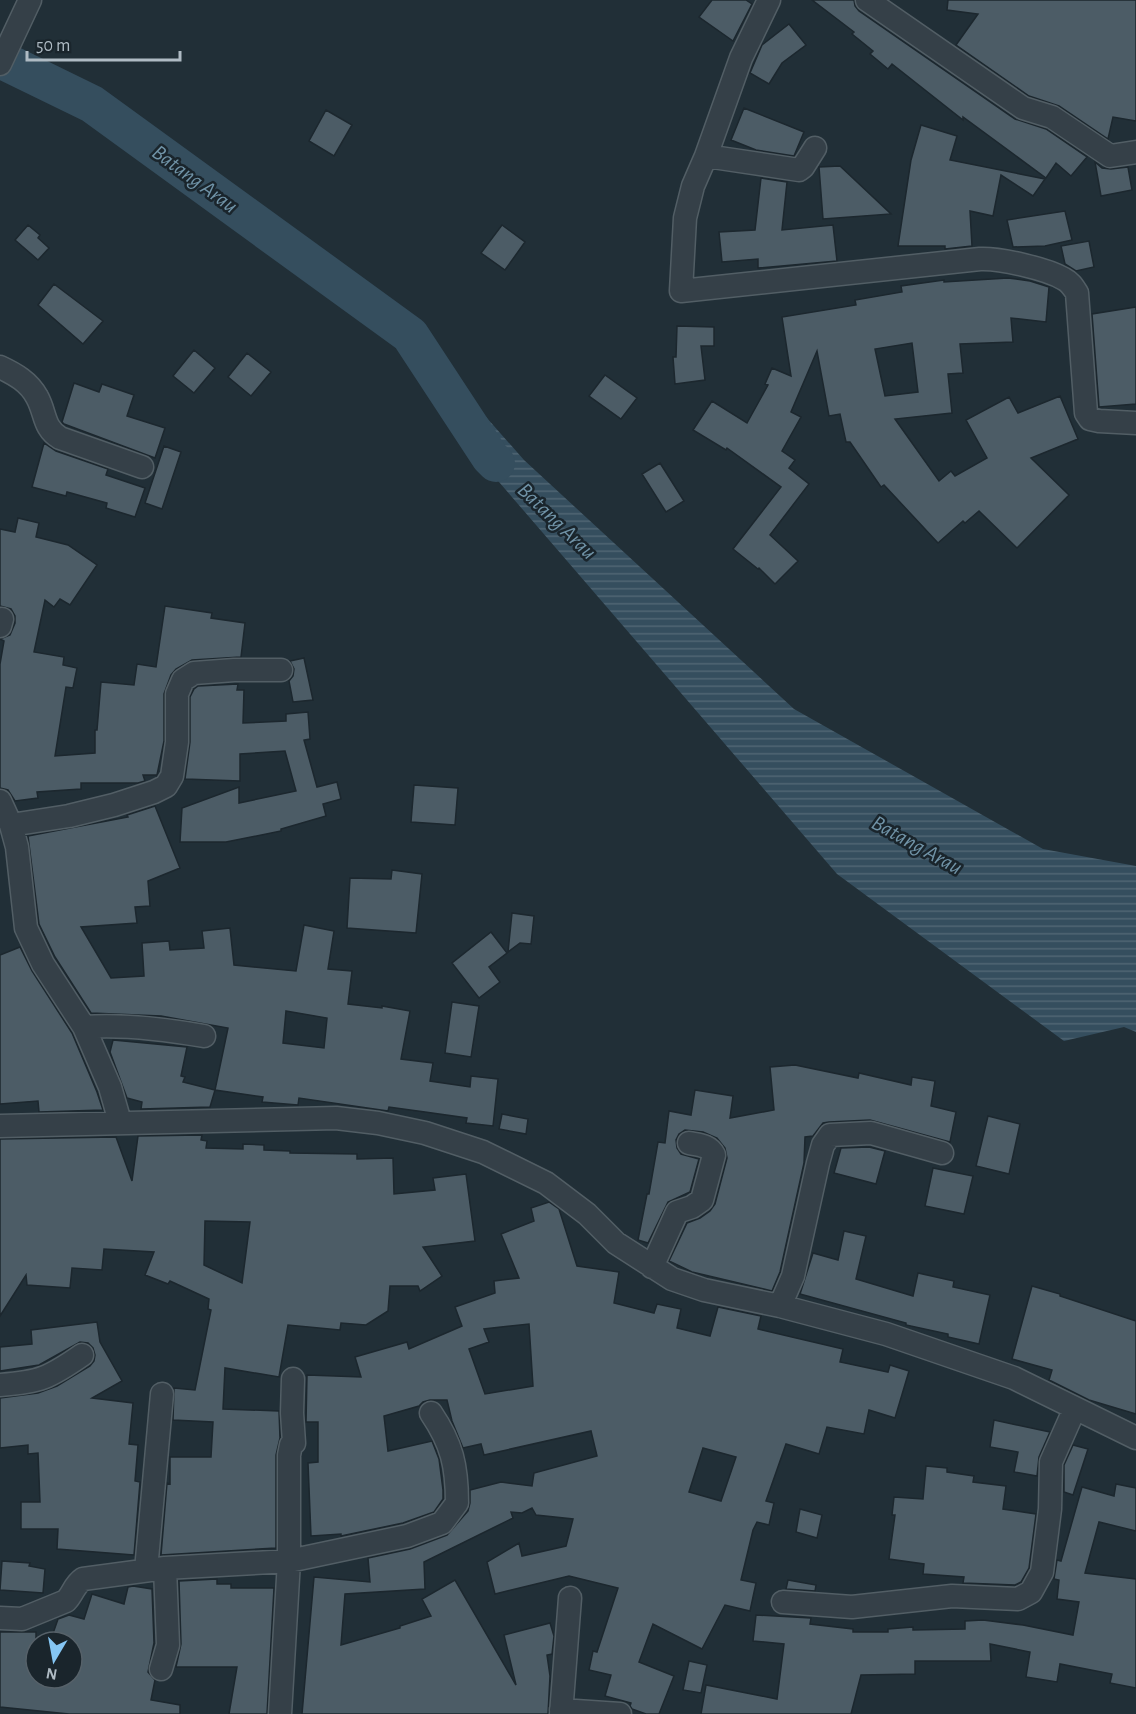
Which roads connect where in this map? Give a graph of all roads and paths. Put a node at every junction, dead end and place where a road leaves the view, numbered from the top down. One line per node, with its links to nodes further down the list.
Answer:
1 (30, 0): 4 (street)
2 (769, 0): 7 (street)
3 (867, 0): 6 (street)
4 (0, 64)
5 (815, 148): 7 (street)
6 (1136, 152)
7 (706, 156): 9 (street)
8 (0, 367): 10 (street)
9 (1136, 423)
10 (142, 467)
11 (281, 670): 13 (street)
12 (0, 801): 13 (street)
13 (9, 838): 14 (street)
14 (84, 1027): 15 (street); 16 (street)
15 (204, 1036)
16 (120, 1122): 17 (street); 20 (street)
17 (0, 1126)
18 (689, 1143): 20 (street)
19 (942, 1153): 21 (street)
20 (652, 1267): 21 (street)
21 (780, 1306): 26 (street)
22 (82, 1355): 24 (street)
23 (293, 1379): 29 (street)
24 (0, 1384)
25 (162, 1394): 30 (street)
26 (1075, 1408): 28 (street); 32 (street)
27 (431, 1413): 29 (street)
28 (1136, 1438)
29 (289, 1561): 30 (street); 36 (street)
30 (156, 1569): 33 (street); 34 (street)
31 (570, 1599): 35 (street)
32 (783, 1602)
33 (0, 1618)
34 (161, 1669)
35 (561, 1712): 37 (street)
36 (280, 1714)
37 (620, 1714)

